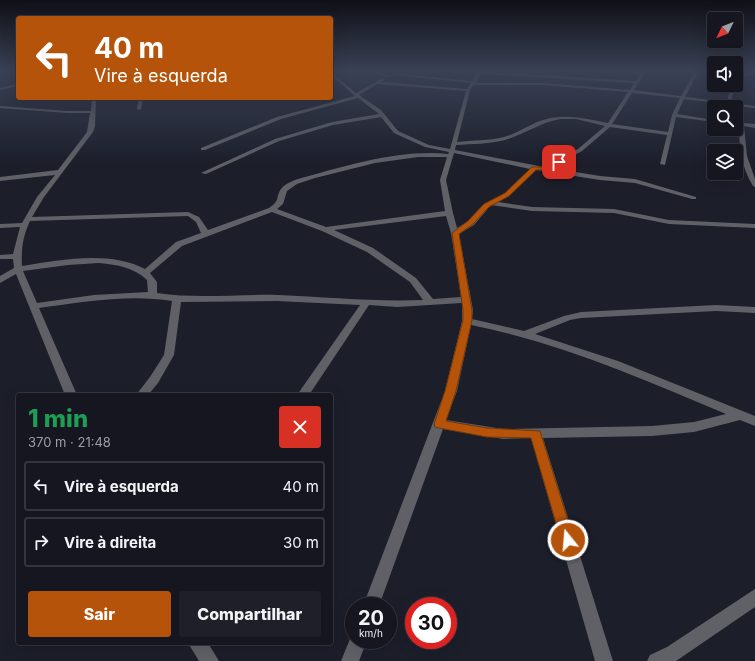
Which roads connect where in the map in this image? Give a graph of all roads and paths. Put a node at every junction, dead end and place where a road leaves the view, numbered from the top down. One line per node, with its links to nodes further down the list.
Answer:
1 (94, 102): 14 (street)
2 (140, 102): 12 (street)
3 (336, 102): 24 (street)
4 (367, 102): 15 (street)
5 (466, 102): 23 (street)
6 (623, 102): 19 (street)
7 (680, 102): 16 (street)
8 (743, 105): 10 (street)
9 (0, 107): 11 (street)
10 (755, 107)
11 (12, 108): 13 (street); 14 (street)
12 (139, 109)
13 (0, 112)
14 (93, 112): 31 (street)
15 (382, 115): 25 (street); 32 (street)
16 (674, 115): 17 (street); 21 (street)
17 (707, 119)
18 (743, 124): 20 (street)
19 (609, 125): 21 (street); 23 (street); 30 (street)
20 (755, 126)
21 (670, 134): 26 (street)
22 (740, 136): 27 (street)
23 (454, 144): 25 (street)
24 (203, 149)
25 (451, 153): 29 (street); 37 (street); 38 (street)
26 (663, 164)
27 (746, 165): 28 (street); 34 (street)
28 (755, 166)
29 (534, 168): 30 (street); 36 (street)
30 (546, 169): 35 (street)
31 (61, 172): 33 (street); 39 (street)
32 (204, 173)
33 (0, 179)
34 (755, 185)
35 (694, 198)
36 (491, 203): 41 (street); 44 (street)
37 (272, 210): 42 (street); 43 (street)
38 (449, 213): 42 (street); 44 (street)
39 (26, 222): 40 (street); 43 (street); 45 (street)
40 (0, 226)
41 (755, 226)
42 (325, 229): 53 (street)
43 (205, 233): 48 (street)
44 (455, 233): 52 (street)
45 (15, 256): 46 (street); 47 (street)
46 (0, 257)
47 (18, 269): 48 (street); 49 (street); 55 (street)
48 (145, 273): 50 (street)
49 (0, 280)
50 (152, 295): 51 (street); 55 (street)
51 (177, 299): 54 (street); 60 (street)
52 (466, 300): 53 (street); 57 (street)
53 (430, 302): 54 (street)
54 (366, 303): 61 (street)
55 (33, 306): 59 (street)
56 (755, 310): 58 (street)
57 (467, 320): 58 (street); 64 (street)
58 (528, 333): 62 (street)
59 (70, 393)
60 (144, 393)
61 (304, 393)
62 (740, 415): 63 (street); 65 (street)
63 (755, 421)
64 (439, 424): 65 (street); 66 (street)
65 (536, 434): 72 (street)
66 (374, 597)
67 (755, 597): 73 (street)
68 (198, 645): 70 (street)
69 (355, 649): 71 (street)
70 (210, 661)
71 (350, 661)
72 (604, 661)
73 (656, 661)

